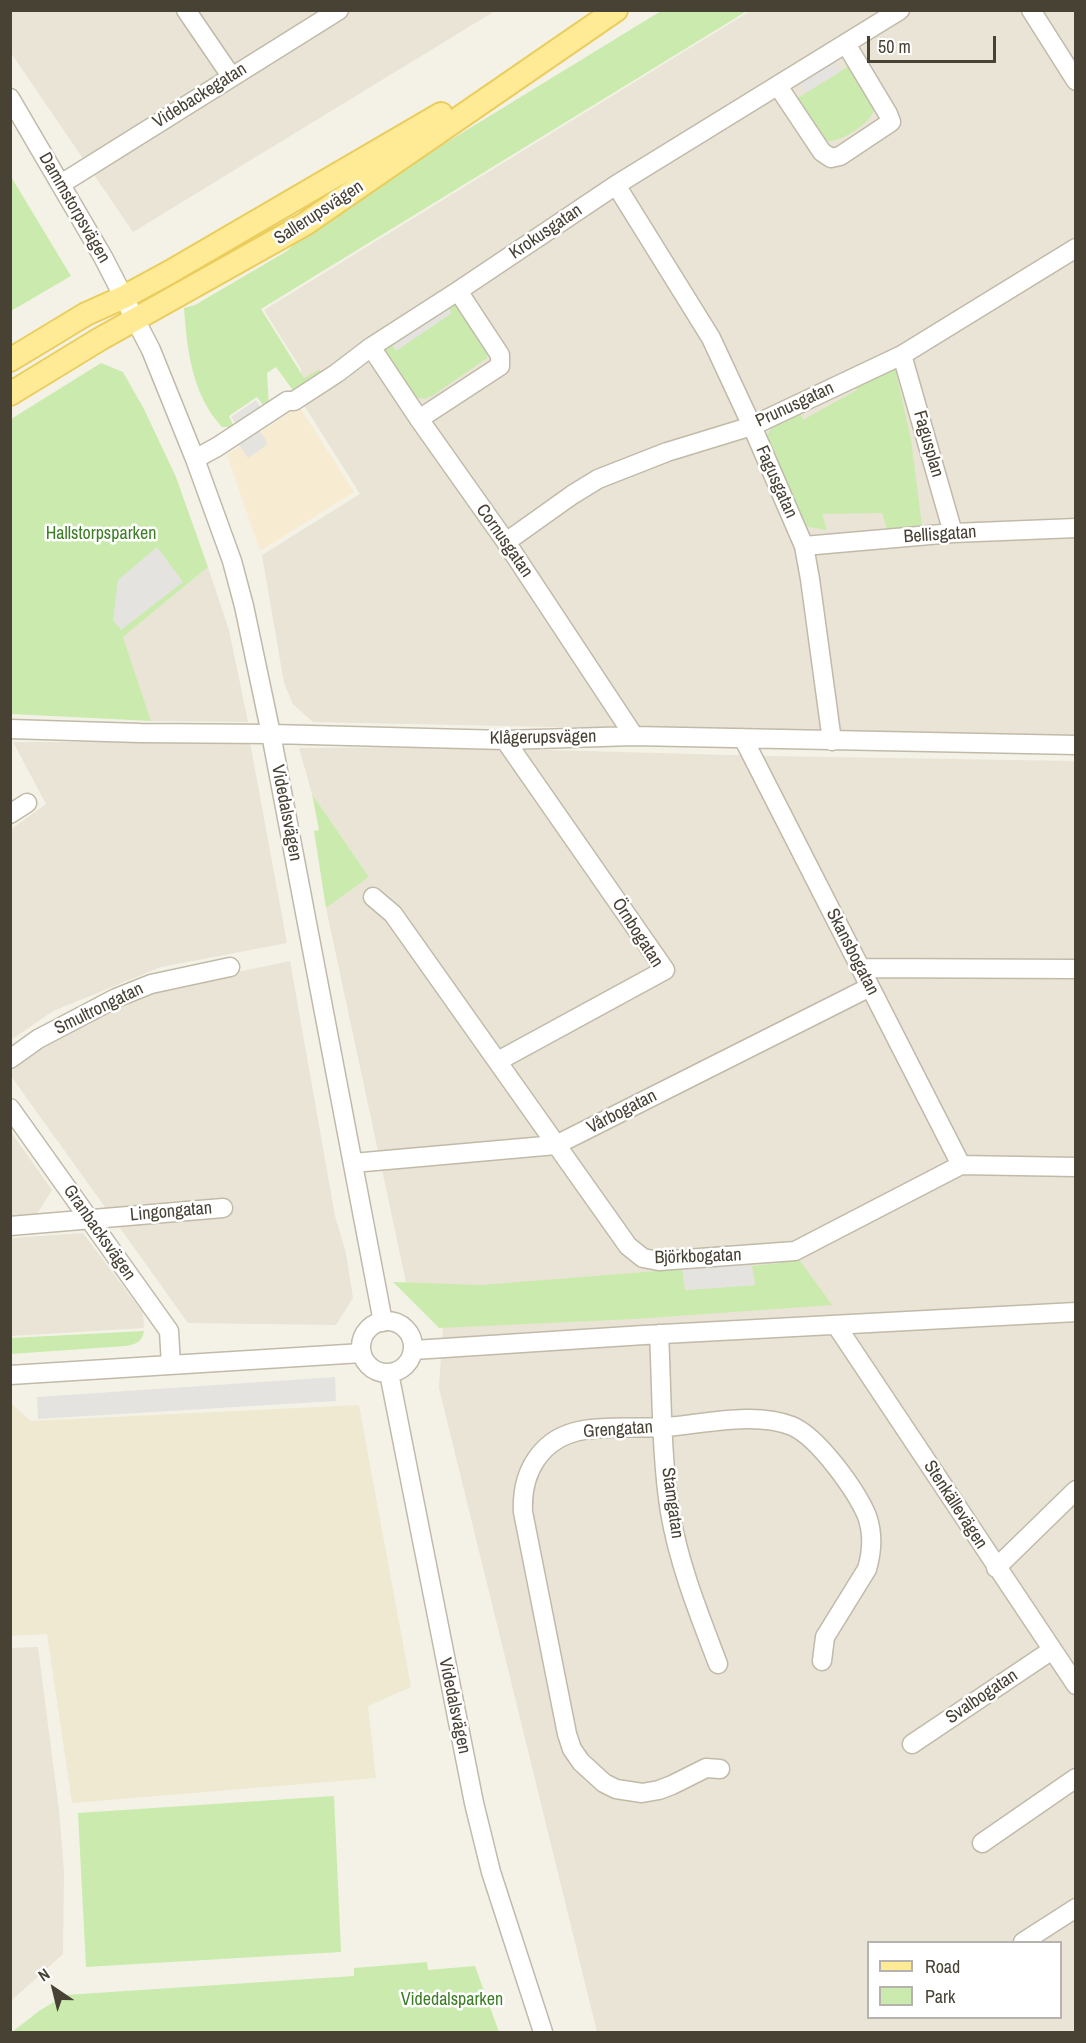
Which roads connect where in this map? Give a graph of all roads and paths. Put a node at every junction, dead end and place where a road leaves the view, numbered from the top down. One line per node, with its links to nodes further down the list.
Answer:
1 (186, 10): 7 (street)
2 (339, 10): 7 (street, Videbackegatan)
3 (615, 10): 15 (main road, Sallerupsvägen); 16 (main road, Sallerupsvägen)
4 (900, 10): 6 (street, Krokusgatan)
5 (1031, 10): 8 (street)
6 (846, 44): 9 (street, Krokusgatan); 9 (street)
7 (231, 76): 11 (street, Videbackegatan)
8 (1076, 81)
9 (778, 86): 12 (street, Krokusgatan)
10 (10, 98): 11 (street, Dammstorpsvägen)
11 (61, 184): 15 (street, Dammstorpsvägen)
12 (616, 185): 14 (street, Krokusgatan); 22 (street, Fagusgatan)
13 (1076, 248): 18 (street, Prunusgatan)
14 (458, 291): 17 (street, Krokusgatan); 21 (street)
15 (124, 297): 16 (street, Dammstorpsvägen); 19 (main road, Sallerupsvägen)
16 (136, 319): 20 (main road, Sallerupsvägen); 23 (street, Videdalsvägen)
17 (370, 347): 21 (street, Cornusgatan); 23 (street, Krokusgatan)
18 (902, 355): 22 (street, Prunusgatan); 25 (street, Fagusplan)
19 (10, 360)
20 (10, 394)
21 (418, 419): 26 (street, Cornusgatan)
22 (752, 426): 26 (street, Prunusgatan); 27 (street, Fagusgatan)
23 (195, 459): 29 (street, Videdalsvägen)
24 (1076, 528): 25 (street, Bellisgatan)
25 (953, 533): 27 (street, Bellisgatan)
26 (506, 542): 30 (street, Cornusgatan)
27 (804, 546): 33 (street, Fagusgatan)
28 (10, 729): 29 (street, Klågerupsvägen)
29 (271, 734): 32 (street, Klågerupsvägen); 46 (street, Videdalsvägen)
30 (634, 736): 31 (street, Klågerupsvägen); 32 (street, Klågerupsvägen)
31 (743, 738): 33 (street, Klågerupsvägen); 39 (street, Skansbogatan)
32 (505, 740): 43 (street, Örnbogatan)
33 (832, 741): 34 (street, Klågerupsvägen)
34 (1076, 745)
35 (27, 803): 36 (street)
36 (10, 814)
37 (373, 897): 43 (street, Björkbogatan)
38 (230, 967): 42 (street, Smultrongatan)
39 (861, 968): 40 (street); 41 (street, Skansbogatan)
40 (1076, 969)
41 (870, 987): 45 (street, Vårbogatan); 47 (street, Skansbogatan)
42 (10, 1059)
43 (498, 1061): 45 (street, Björkbogatan)
44 (10, 1107): 50 (street, Granbacksvägen)
45 (555, 1145): 46 (street, Vårbogatan); 47 (street, Björkbogatan)
46 (353, 1163): 53 (street, Videdalsvägen)
47 (961, 1165): 48 (street, Björkbogatan)
48 (1076, 1167)
49 (223, 1208): 50 (street, Lingongatan)
50 (88, 1219): 51 (street, Lingongatan); 58 (street, Granbacksvägen)
51 (10, 1226)
52 (1076, 1312): 54 (street)
53 (383, 1322): 56 (street); 57 (street)
54 (836, 1325): 55 (street); 63 (street, Stenkällevägen)
55 (660, 1334): 56 (street); 61 (street, Stamgatan)
56 (414, 1350): 59 (street)
57 (362, 1353): 58 (street); 59 (street)
58 (171, 1365): 60 (street)
59 (389, 1373): 74 (street, Videdalsvägen)
60 (10, 1375)
61 (664, 1427): 65 (street, Grengatan); 66 (street, Stamgatan); 69 (street, Grengatan)
62 (1076, 1490): 63 (street)
63 (996, 1568): 64 (street, Stenkällevägen)
64 (1052, 1650): 67 (street, Stenkällevägen); 68 (street, Svalbogatan)
65 (822, 1661)
66 (718, 1664)
67 (1076, 1685)
68 (912, 1744)
69 (720, 1769)
70 (1076, 1778): 71 (street)
71 (982, 1843)
72 (1076, 1908): 73 (street)
73 (1025, 1941)
74 (543, 2032)

